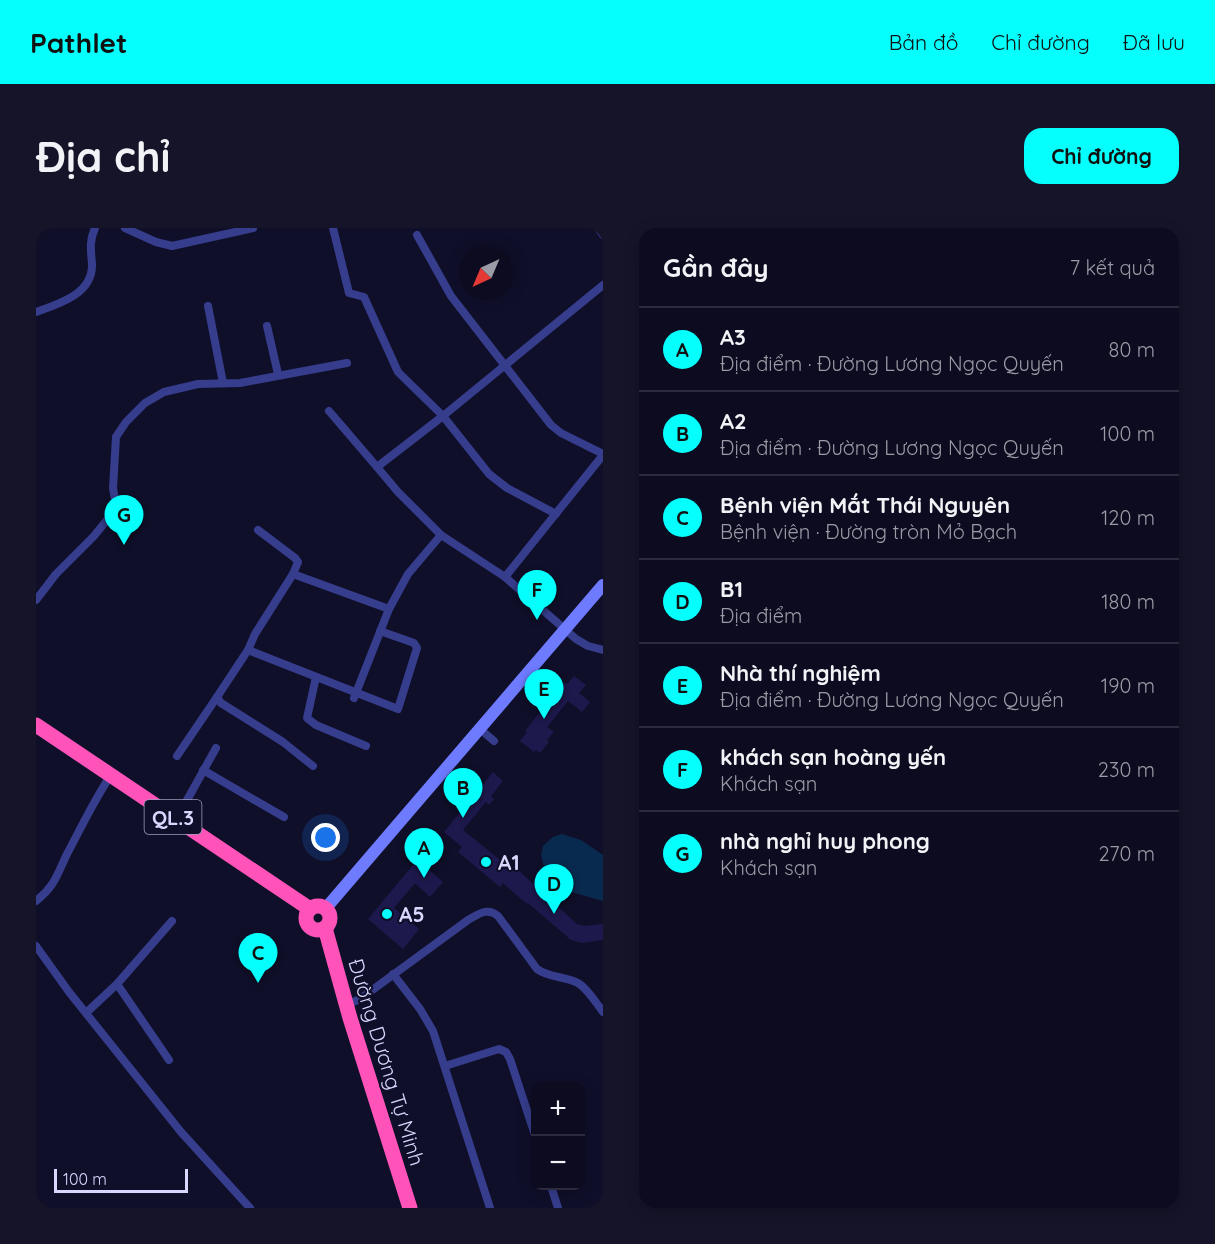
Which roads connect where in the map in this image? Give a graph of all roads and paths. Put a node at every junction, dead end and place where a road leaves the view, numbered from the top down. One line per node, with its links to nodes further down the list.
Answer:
1 (95, 228): 10 (street)
2 (125, 228): 3 (street)
3 (253, 228)
4 (333, 228): 17 (street)
5 (598, 228): 7 (street)
6 (417, 235): 13 (street)
7 (603, 235)
8 (601, 291): 13 (street)
9 (208, 306): 15 (street)
10 (36, 312)
11 (267, 326): 14 (street)
12 (347, 363): 14 (street)
13 (505, 366): 17 (street); 18 (street)
14 (278, 374): 15 (street)
15 (223, 383): 26 (street)
16 (329, 411): 19 (street)
17 (443, 416): 19 (street); 20 (street)
18 (603, 455): 20 (street)
19 (377, 467): 22 (street)
20 (556, 514): 24 (street)
21 (258, 530): 23 (street)
22 (441, 535): 24 (street); 27 (street)
23 (293, 574): 27 (street); 30 (street)
24 (505, 577): 28 (street)
25 (603, 585): 28 (main road)
26 (36, 600)
27 (388, 609): 29 (street)
28 (566, 629): 31 (street); 36 (main road)
29 (380, 631): 33 (street); 33 (street)
30 (248, 650): 32 (street); 34 (street)
31 (603, 650)
32 (316, 676): 33 (street); 38 (street)
33 (356, 695)
34 (217, 697): 40 (street); 41 (street)
35 (36, 724): 43 (highway, QL.3)
36 (480, 729): 37 (street); 47 (main road)
37 (494, 741)
38 (366, 746)
39 (216, 748): 42 (street)
40 (177, 756)
41 (312, 766)
42 (203, 770): 44 (street); 45 (street)
43 (111, 775): 45 (highway, QL.3); 46 (street)
44 (284, 817)
45 (176, 819): 47 (highway, QL.3)
46 (36, 901)
47 (318, 909): 52 (highway, Đường Dương Tự Minh / QL.3)
48 (172, 921): 51 (street)
49 (36, 946): 54 (street)
50 (393, 974): 52 (street); 53 (street); 56 (street)
51 (117, 984): 54 (street); 55 (street)
52 (346, 1005): 60 (highway, Đường Dương Tự Minh / QL.3)
53 (603, 1012)
54 (86, 1013): 59 (street)
55 (169, 1060)
56 (446, 1066): 57 (street); 61 (street)
57 (535, 1136)
58 (553, 1190): 62 (street)
59 (250, 1208)
60 (410, 1208)
61 (490, 1208)
62 (558, 1208)

